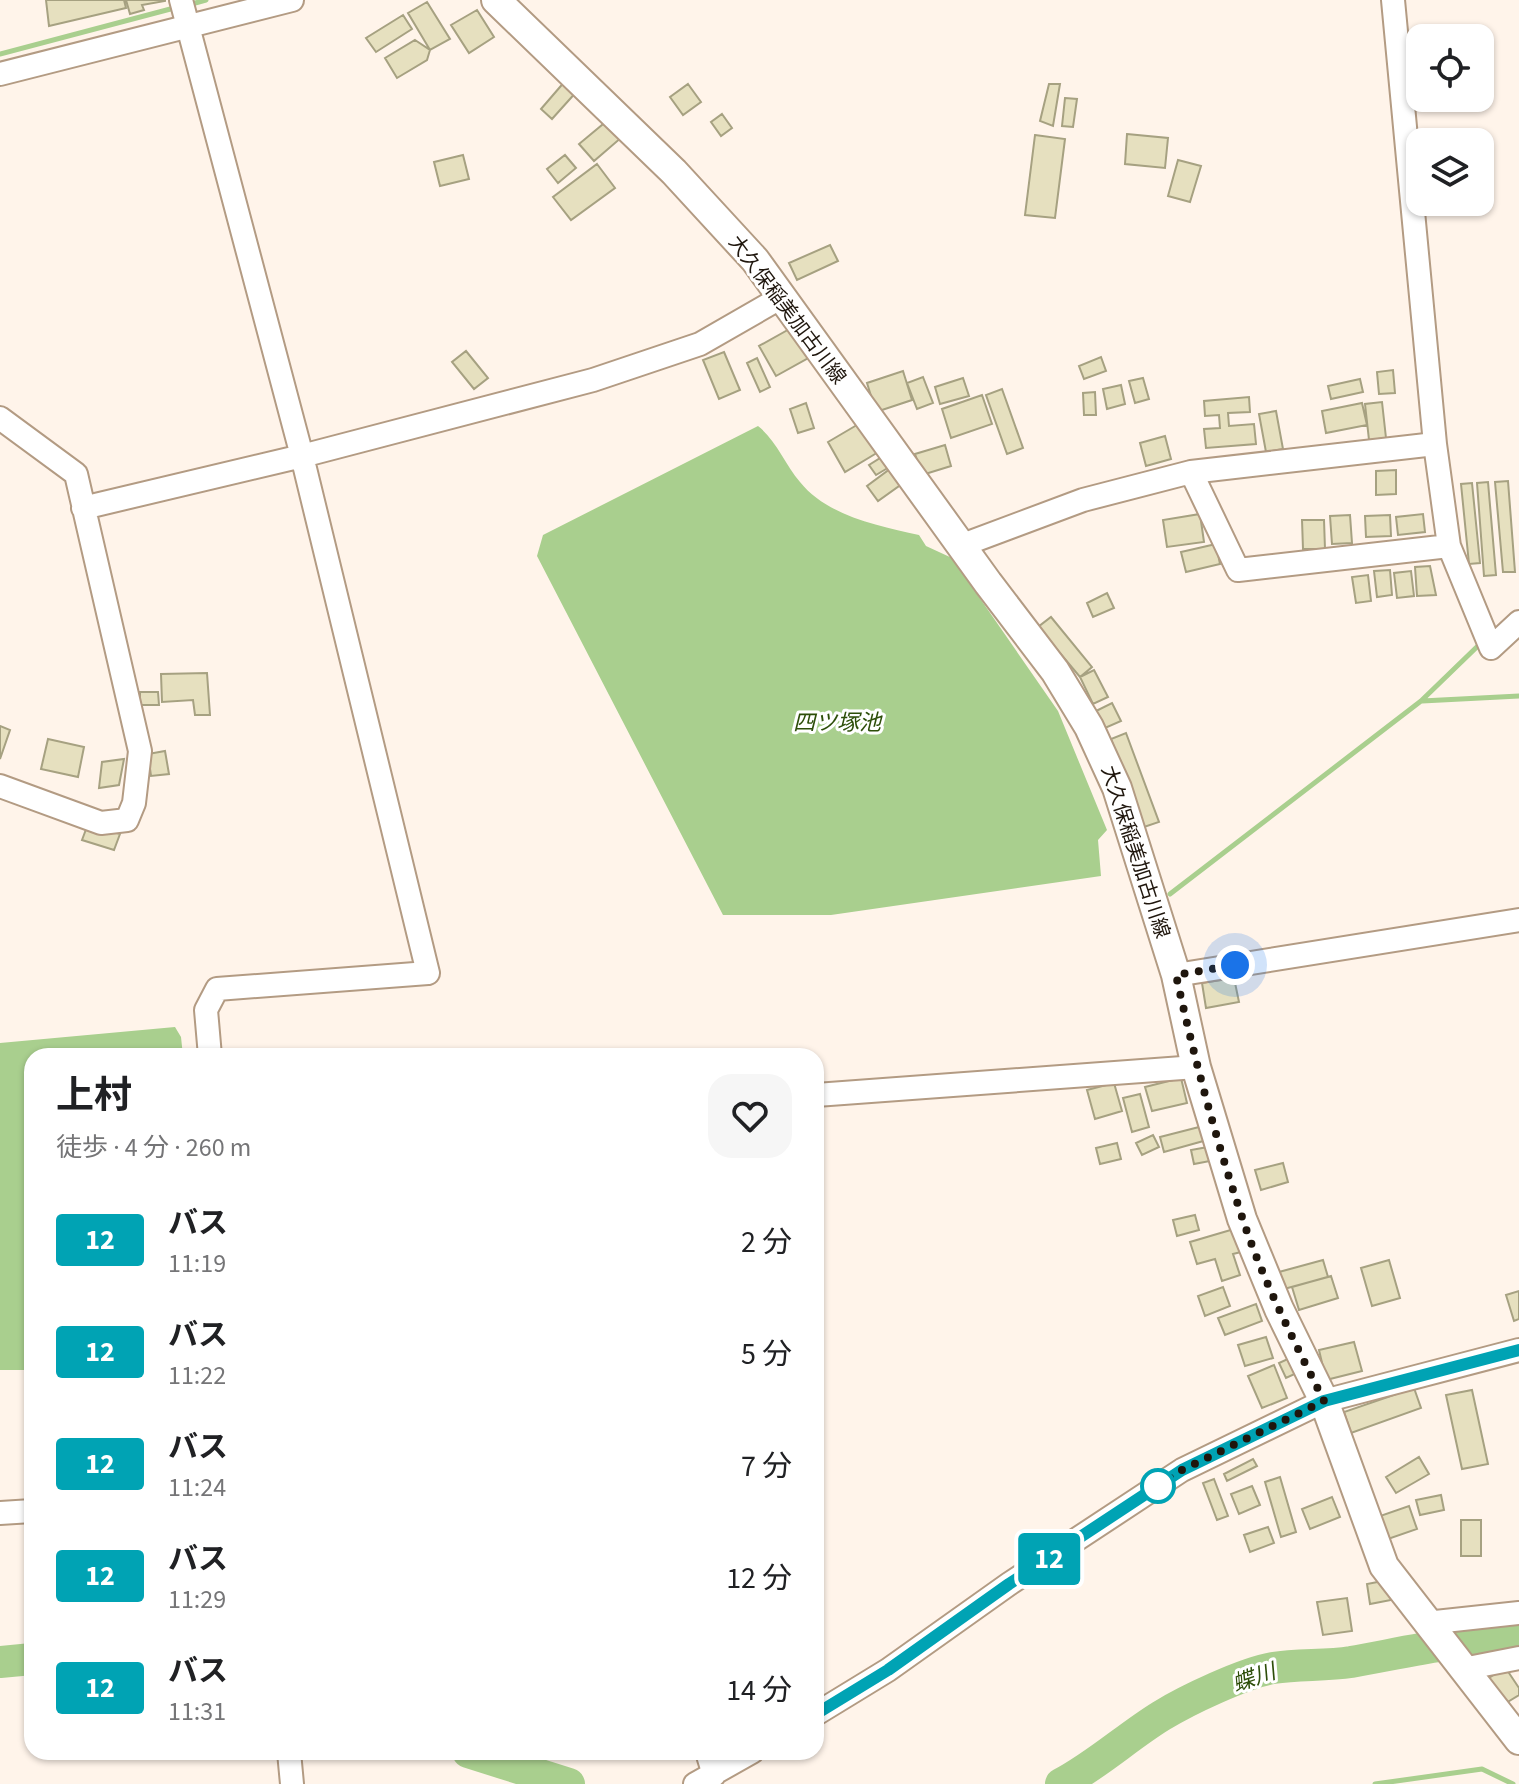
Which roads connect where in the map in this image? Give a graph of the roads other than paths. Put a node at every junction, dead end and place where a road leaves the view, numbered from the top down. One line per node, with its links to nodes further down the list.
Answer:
1 (181, 0): 5 (street)
2 (292, 0): 5 (street)
3 (496, 0): 7 (main road, 大久保稲美加古川線)
4 (1393, 0): 9 (street)
5 (188, 26): 6 (street); 10 (street)
6 (0, 74)
7 (780, 298): 10 (street); 13 (main road, 大久保稲美加古川線)
8 (0, 418): 12 (street)
9 (1435, 444): 11 (street); 14 (street)
10 (302, 456): 12 (street); 19 (street)
11 (1191, 472): 13 (street); 14 (street)
12 (83, 508): 16 (street)
13 (960, 546): 18 (main road, 大久保稲美加古川線)
14 (1449, 546): 15 (street)
15 (1519, 622)
16 (0, 786)
17 (1519, 920): 18 (street)
18 (1176, 975): 20 (main road, 大久保稲美加古川線)
19 (209, 1048)
20 (1196, 1067): 21 (street); 23 (main road, 大久保稲美加古川線)
21 (824, 1094)
22 (1519, 1350): 23 (street)
23 (1324, 1401): 27 (main road, 大久保稲美加古川線); 30 (street)
24 (24, 1512): 25 (street)
25 (0, 1513)
26 (1519, 1613): 27 (street)
27 (1430, 1627): 29 (main road, 大久保稲美加古川線)
28 (1519, 1658): 29 (street)
29 (1460, 1665): 31 (main road, 大久保稲美加古川線)
30 (824, 1709)
31 (1519, 1740)
32 (290, 1760): 36 (street)
33 (706, 1760): 35 (street)
34 (739, 1760): 35 (street)
35 (705, 1780)
36 (292, 1784)

